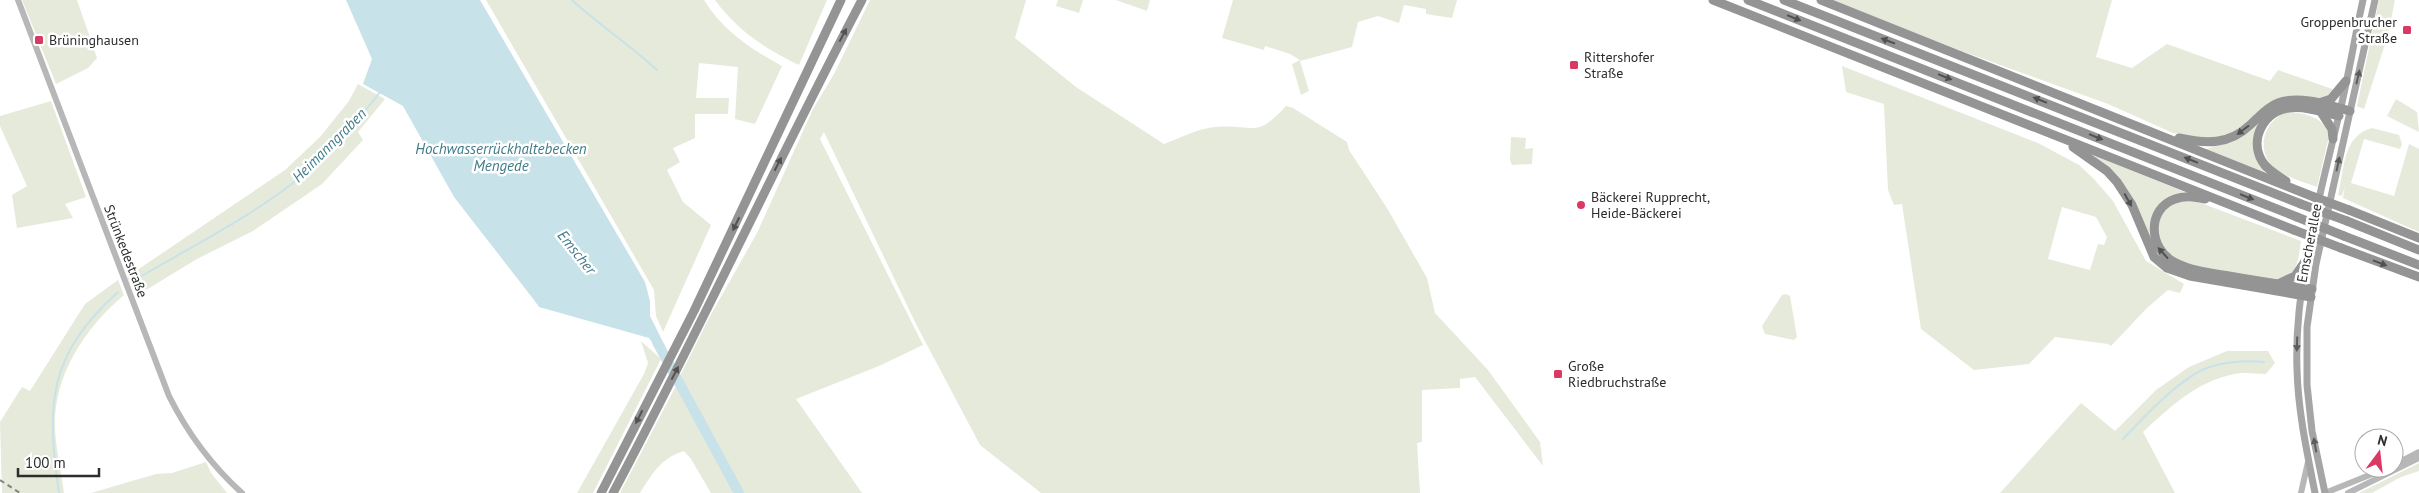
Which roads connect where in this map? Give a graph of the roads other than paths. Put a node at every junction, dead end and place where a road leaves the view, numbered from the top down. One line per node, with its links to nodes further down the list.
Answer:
1 (18, 0): 32 (main road, Strünkedestraße)
2 (836, 0): 11 (highway)
3 (841, 0): 11 (highway)
4 (862, 0): 34 (highway, one-way to 4)
5 (1713, 0): 16 (highway)
6 (1748, 0): 23 (highway, one-way to 23, bridge)
7 (1784, 0): 21 (highway, one-way to 7, bridge)
8 (1821, 0): 15 (highway)
9 (2375, 0): 14 (main road, Emscherallee, one-way to 9)
10 (2362, 2): 12 (main road, Emscherallee)
11 (822, 42): 33 (highway, one-way to 33)
12 (2346, 81): 13 (highway); 14 (main road, Emscherallee)
13 (2318, 107): 14 (highway); 15 (highway, one-way to 15); 17 (highway); 18 (highway)
14 (2343, 112): 17 (main road, Emscherallee); 26 (main road, Emscherallee, one-way to 14)
15 (2154, 133): 18 (highway)
16 (2051, 134): 19 (highway); 26 (highway, one-way to 26)
17 (2333, 139): 22 (main road, Emscherallee)
18 (2304, 192): 20 (highway, bridge)
19 (2221, 201): 24 (highway, one-way to 24, bridge); 25 (highway, one-way to 19)
20 (2419, 238)
21 (2419, 250)
22 (2308, 257): 25 (highway); 26 (main road, Emscherallee)
23 (2419, 265)
24 (2419, 277)
25 (2275, 284): 26 (highway)
26 (2307, 292): 30 (main road, Emscherallee, one-way to 30); 37 (main road, Emscherallee, one-way to 26)
27 (2419, 452): 29 (main road)
28 (2419, 458): 38 (main road)
29 (2404, 460)
30 (2308, 461): 35 (main road); 36 (main road, Emscherallee)
31 (2362, 478): 37 (main road)
32 (242, 493)
33 (601, 493)
34 (613, 493)
35 (2301, 493)
36 (2315, 493)
37 (2325, 493)
38 (2348, 493)

